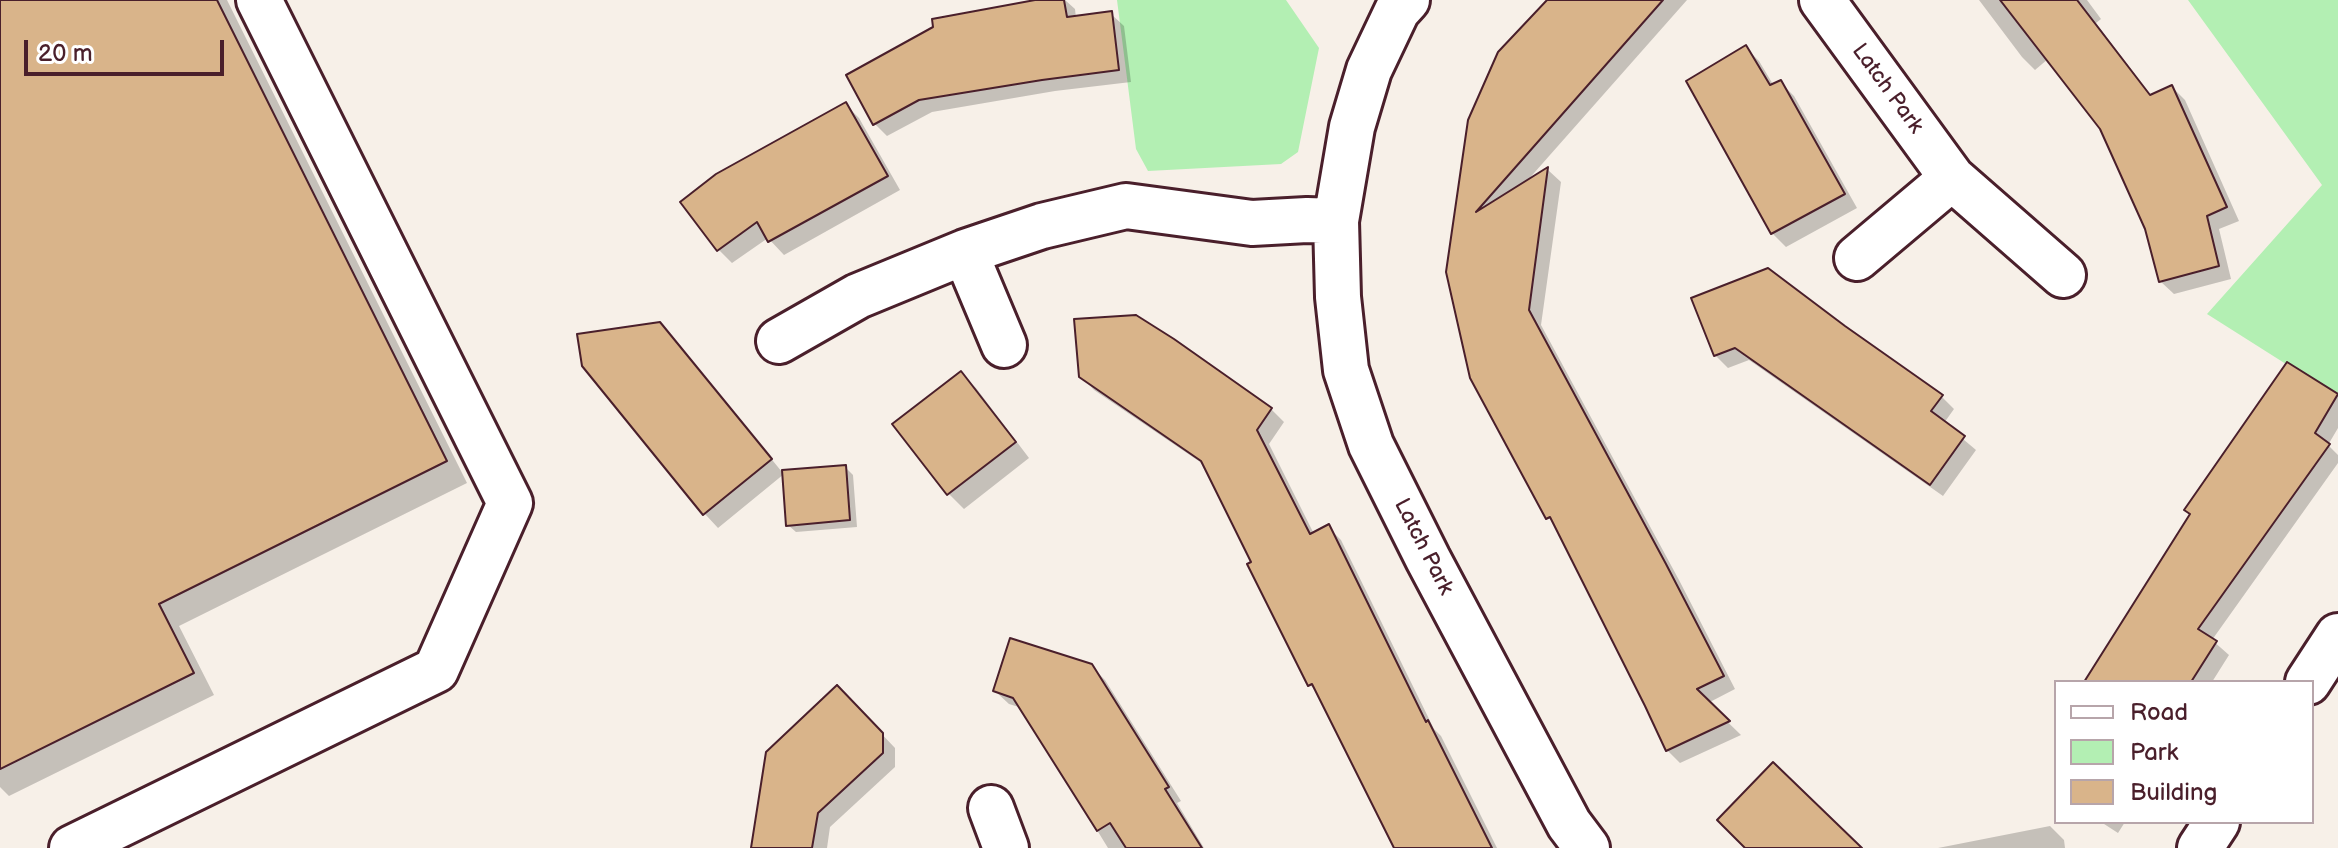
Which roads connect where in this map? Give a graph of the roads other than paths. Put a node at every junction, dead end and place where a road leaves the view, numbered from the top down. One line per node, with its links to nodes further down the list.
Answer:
1 (259, 0): 15 (street)
2 (1407, 0): 5 (street, Latch Park)
3 (1822, 0): 4 (street, Latch Park)
4 (1952, 178): 7 (street); 8 (street, Latch Park)
5 (1336, 221): 6 (street); 17 (street, Latch Park)
6 (965, 252): 9 (street); 10 (street)
7 (1857, 258)
8 (2063, 275)
9 (779, 341)
10 (1004, 345)
11 (2338, 636): 12 (street)
12 (2309, 680)
13 (991, 808): 16 (street)
14 (2216, 824): 18 (street)
15 (72, 848)
16 (1006, 848)
17 (1587, 848)
18 (2200, 848)

